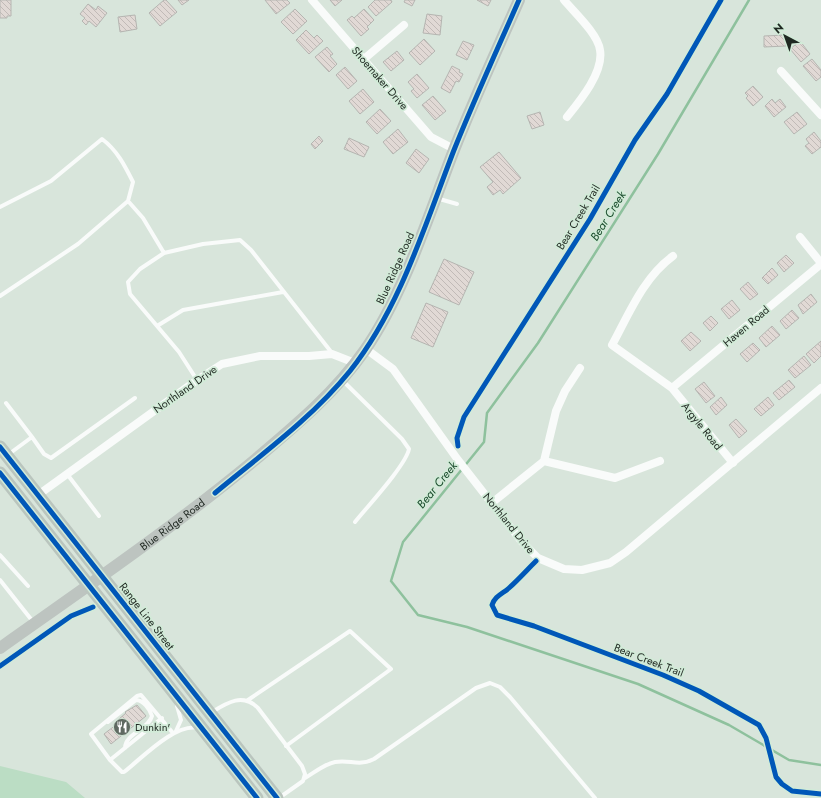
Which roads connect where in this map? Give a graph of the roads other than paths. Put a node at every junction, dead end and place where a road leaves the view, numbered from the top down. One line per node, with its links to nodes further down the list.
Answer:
1 (312, 0): 5 (street, Shoemaker Drive)
2 (519, 0): 9 (street, Blue Ridge Road)
3 (564, 0): 8 (street)
4 (404, 25): 5 (street)
5 (364, 59): 9 (street, Shoemaker Drive)
6 (782, 71): 7 (street)
7 (821, 116)
8 (567, 117)
9 (454, 149): 10 (street, Blue Ridge Road)
10 (436, 198): 12 (lane); 21 (street, Blue Ridge Road)
11 (128, 201): 13 (lane); 15 (lane); 19 (lane)
12 (457, 204)
13 (0, 207)
14 (800, 237): 17 (street)
15 (164, 253): 18 (lane); 20 (lane)
16 (673, 256): 27 (street, Argyle Road)
17 (821, 263): 27 (street, Haven Road)
18 (283, 292): 20 (lane); 22 (lane)
19 (0, 296)
20 (157, 326): 25 (lane)
21 (366, 349): 23 (street, Blue Ridge Road); 39 (street, Northland Drive)
22 (332, 354): 23 (street, Northland Drive); 25 (street, Northland Drive)
23 (356, 363): 26 (street, Blue Ridge Road)
24 (580, 368): 33 (street)
25 (197, 380): 37 (street, Northland Drive)
26 (342, 380): 41 (lane); 43 (street, Blue Ridge Road)
27 (672, 388): 35 (street, Argyle Road)
28 (821, 388): 35 (street, Northland Drive)
29 (135, 398): 31 (lane)
30 (6, 403): 31 (lane)
31 (32, 437): 32 (lane)
32 (4, 451): 38 (main road, Range Line Street)
33 (544, 461): 34 (street); 39 (street)
34 (660, 462)
35 (733, 463): 39 (street, Northland Drive)
36 (0, 473): 45 (main road)
37 (67, 474): 38 (street, Northland Drive); 40 (lane)
38 (38, 495): 43 (main road, Range Line Street)
39 (493, 502)
40 (99, 516)
41 (355, 522)
42 (0, 555): 46 (lane)
43 (103, 575): 45 (street, Blue Ridge Road); 52 (main road, Range Line Street)
44 (0, 580): 47 (lane)
45 (89, 585): 47 (street, Blue Ridge Road); 49 (main road)
46 (28, 586)
47 (35, 623): 48 (street, Blue Ridge Road)
48 (0, 648)
49 (178, 698): 51 (main road); 56 (lane)
50 (248, 700): 52 (lane); 57 (lane); 57 (lane)
51 (190, 713): 55 (main road); 61 (main road)
52 (210, 713): 61 (main road, Range Line Street)
53 (162, 718): 54 (lane); 56 (lane); 58 (lane)
54 (104, 722): 58 (lane); 59 (lane)
55 (202, 728): 56 (lane); 62 (main road)
56 (174, 732): 59 (lane)
57 (286, 746): 60 (lane)
58 (125, 748): 59 (lane)
59 (110, 760)
60 (305, 778): 61 (lane); 63 (lane)
61 (276, 797)
62 (257, 798)
63 (595, 798)

